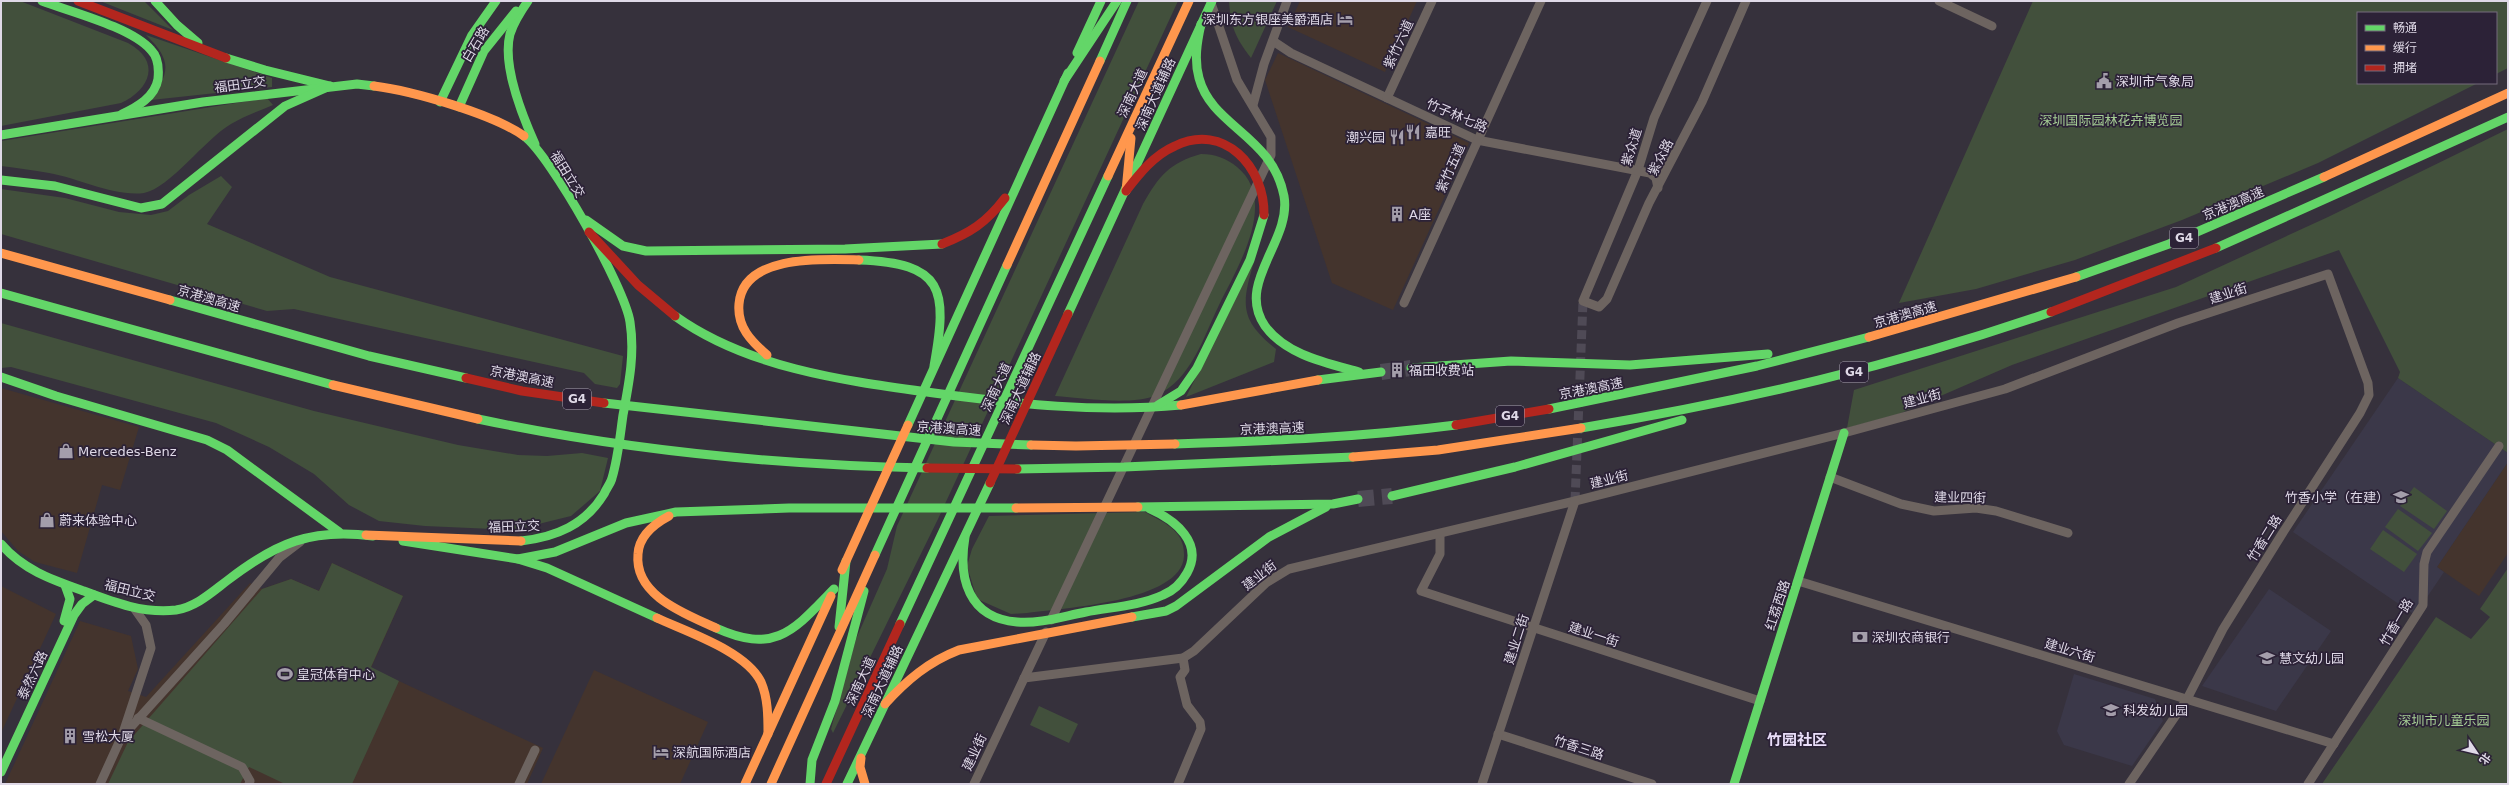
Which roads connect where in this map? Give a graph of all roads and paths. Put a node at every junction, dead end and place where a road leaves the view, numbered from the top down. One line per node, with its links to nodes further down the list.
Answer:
1 (42, 1): 29 (main road)
2 (78, 1): 21 (main road)
3 (155, 1): 21 (main road)
4 (496, 1): 26 (main road, 白石路)
5 (525, 1): 28 (main road, 白石路)
6 (528, 1): 34 (main road)
7 (1101, 1): 22 (main road)
8 (1118, 1): 22 (main road)
9 (1127, 1): 74 (main road, 深南大道)
10 (1189, 1): 31 (main road, 深南大道)
11 (1287, 1): 20 (street)
12 (1432, 1): 25 (street, 紫竹六道)
13 (1541, 1): 33 (street, 紫竹五道)
14 (1707, 1): 35 (street, 紫众道)
15 (1746, 1): 38 (street, 紫众路)
16 (1939, 1): 19 (street)
17 (1212, 2): 18 (main road, 深南大道辅路); 27 (street)
18 (1202, 24): 39 (main road, 深南大道辅路); 52 (main road)
19 (1992, 26)
20 (1273, 41): 25 (street, 竹子林七路); 27 (street)
21 (212, 53): 23 (main road)
22 (1064, 81): 36 (main road)
23 (330, 86): 26 (main road, 福田立交); 29 (main road, 福田立交); 37 (main road)
24 (2508, 93): 47 (main road, 京港澳高速 / G4)
25 (1387, 98): 33 (street, 竹子林七路)
26 (440, 102): 28 (main road, 福田立交)
27 (1253, 105): 83 (street)
28 (459, 107): 34 (main road, 福田立交)
29 (122, 114): 32 (main road, 福田立交)
30 (2508, 117): 54 (main road, G4)
31 (1135, 120): 39 (main road); 102 (main road, 深南大道)
32 (1, 135)
33 (1477, 140): 35 (street, 竹子林七路); 46 (street, 紫竹五道)
34 (538, 150): 40 (main road, 福田立交)
35 (1638, 170): 38 (street, 竹子林七路); 45 (street, 紫众道)
36 (1021, 176): 40 (main road); 49 (main road)
37 (1, 180)
38 (1658, 188): 45 (street, 紫众路)
39 (1126, 191): 55 (main road); 70 (main road, 深南大道辅路)
40 (576, 210): 41 (main road, 福田立交)
41 (589, 232): 48 (main road); 69 (main road, 福田立交)
42 (1, 253): 47 (main road, 京港澳高速 / G4)
43 (2328, 274): 56 (street, 建业街); 84 (street, 竹香二路)
44 (1, 293): 54 (main road, G4)
45 (1583, 302)
46 (1404, 303)
47 (1845, 344): 50 (main road)
48 (783, 363): 49 (main road); 55 (main road)
49 (934, 366): 73 (main road)
50 (1411, 368)
51 (1381, 372): 52 (main road)
52 (1367, 374): 55 (main road)
53 (1, 377): 65 (main road)
54 (1800, 387): 59 (main road)
55 (1143, 408)
56 (1844, 433): 58 (main road, 红荔西路); 61 (street, 建业街)
57 (2499, 446): 91 (street, 竹香一路)
58 (1830, 477): 67 (street, 建业四街); 75 (main road, 红荔西路)
59 (1392, 496)
60 (1358, 499): 62 (main road)
61 (1575, 501): 68 (street, 建业街); 80 (street, 建业二街)
62 (1333, 504): 63 (main road); 86 (main road)
63 (1143, 507): 64 (main road); 70 (main road)
64 (676, 512): 72 (main road); 77 (main road)
65 (339, 532): 66 (main road, 福田立交); 69 (main road, 福田立交)
66 (322, 533): 79 (main road, 福田立交); 87 (street)
67 (2068, 533)
68 (1440, 534): 80 (street, 建业一街); 82 (street, 建业街)
69 (366, 535): 72 (main road, 福田立交)
70 (965, 537): 86 (main road, 深南大道辅路)
71 (1, 544): 76 (main road, 福田立交)
72 (518, 559): 88 (main road)
73 (846, 561): 77 (main road); 81 (main road)
74 (868, 574): 81 (main road, 深南大道); 101 (main road, 深南大道)
75 (1798, 581): 84 (street, 建业六街); 85 (main road, 红荔西路)
76 (65, 585): 78 (main road, 福田立交); 94 (main road, 泰然六路)
77 (834, 589): 88 (main road)
78 (94, 595): 79 (main road, 福田立交); 95 (main road, 泰然六路)
79 (134, 608): 90 (street)
80 (1533, 628): 85 (street, 建业一街); 89 (street, 建业二街)
81 (835, 647): 100 (main road, 深南大道)
82 (1182, 658): 83 (street, 建业街); 106 (street)
83 (1024, 678): 105 (street, 建业街)
84 (2187, 699): 91 (street, 建业六街); 110 (street, 竹香二路)
85 (1760, 701): 109 (main road, 红荔西路)
86 (885, 704): 93 (main road, 深南大道辅路)
87 (138, 718): 90 (street); 97 (street)
88 (768, 734): 99 (main road)
89 (1498, 734): 107 (street, 建业二街); 108 (street, 竹香三路)
90 (121, 738): 96 (street)
91 (2334, 744): 111 (street, 竹香一路)
92 (535, 750): 98 (street)
93 (862, 753): 103 (main road, 深南大道辅路); 104 (main road)
94 (1, 757)
95 (1, 772)
96 (100, 784)
97 (249, 784)
98 (519, 784)
99 (745, 784)
100 (772, 784)
101 (810, 784)
102 (826, 784)
103 (847, 784)
104 (865, 784)
105 (974, 784)
106 (1178, 784)
107 (1482, 784)
108 (1652, 784)
109 (1734, 784)
110 (2129, 784)
111 (2308, 784)

